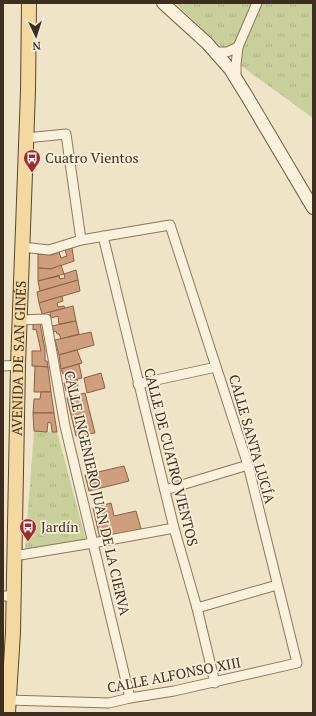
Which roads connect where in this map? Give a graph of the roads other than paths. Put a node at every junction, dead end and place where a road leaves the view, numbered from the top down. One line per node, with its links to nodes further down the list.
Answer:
1 (29, 3): 7 (main road, AVENIDA DE SAN GINÉS)
2 (163, 3): 5 (main road)
3 (256, 3): 4 (street)
4 (238, 47): 5 (street); 6 (street)
5 (216, 52): 6 (main road)
6 (236, 78): 8 (main road)
7 (26, 138): 10 (street); 11 (main road, AVENIDA DE SAN GINÉS)
8 (313, 208)
9 (103, 236): 10 (street); 15 (street, CALLE SANTA LUCÍA); 16 (street, CALLE DE CUATRO VIENTOS)
10 (81, 240): 11 (street)
11 (22, 247): 12 (main road, AVENIDA DE SAN GINÉS)
12 (20, 320): 13 (main road, AVENIDA DE SAN GINÉS); 20 (street, CALLE INGENIERO JUAN DE LA CIERVA)
13 (18, 365): 14 (street); 21 (main road, AVENIDA DE SAN GINÉS)
14 (3, 366)
15 (216, 367): 16 (street); 17 (street, CALLE SANTA LUCÍA)
16 (138, 384): 18 (street, CALLE DE CUATRO VIENTOS)
17 (248, 465): 18 (street); 22 (street, CALLE SANTA LUCÍA)
18 (165, 490): 19 (street, CALLE DE CUATRO VIENTOS)
19 (174, 528): 20 (street); 24 (street, CALLE DE CUATRO VIENTOS)
20 (93, 543): 21 (street); 28 (street, CALLE INGENIERO JUAN DE LA CIERVA)
21 (14, 556): 23 (main road, AVENIDA DE SAN GINÉS)
22 (277, 585): 24 (street); 26 (street, CALLE SANTA LUCÍA)
23 (8, 596): 25 (main road, AVENIDA DE SAN GINÉS)
24 (197, 608): 27 (street, CALLE DE CUATRO VIENTOS)
25 (8, 634): 29 (main road, AVENIDA DE SAN GINÉS)
26 (297, 664): 27 (street, CALLE ALFONSO XIII)
27 (215, 683): 28 (street, CALLE ALFONSO XIII)
28 (130, 698): 29 (street, CALLE ALFONSO XIII)
29 (8, 706)

